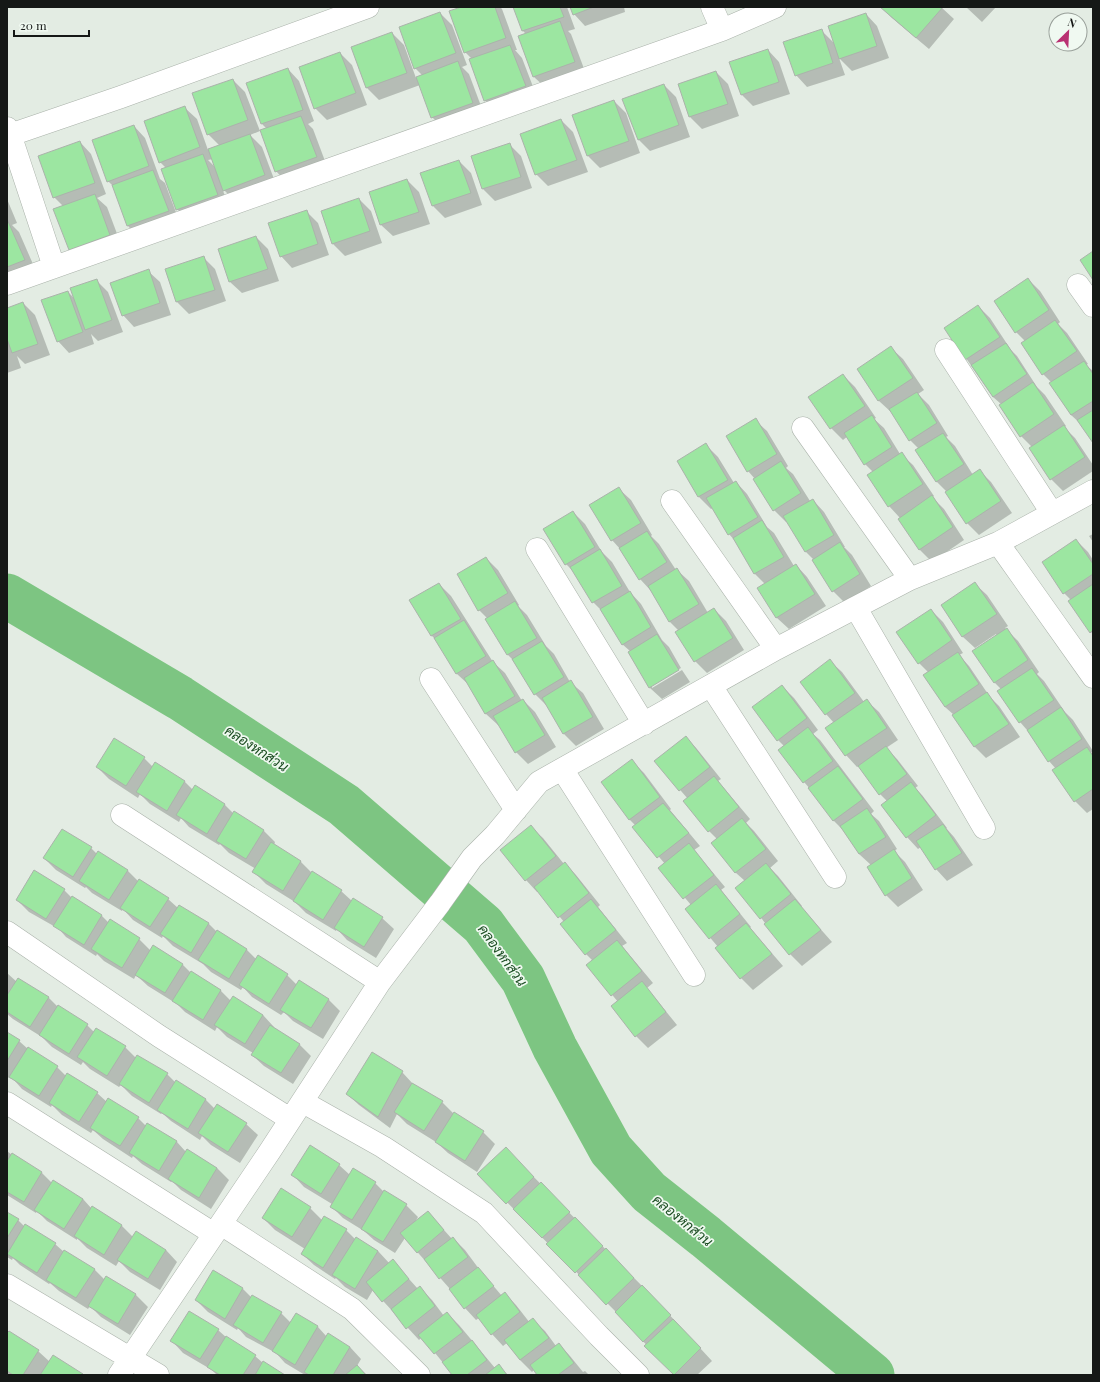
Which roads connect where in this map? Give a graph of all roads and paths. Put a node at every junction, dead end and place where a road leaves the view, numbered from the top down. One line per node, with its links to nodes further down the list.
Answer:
1 (368, 7): 5 (street)
2 (712, 7): 4 (street)
3 (775, 7): 4 (street)
4 (722, 30): 6 (street)
5 (8, 133): 6 (street)
6 (54, 267): 7 (street)
7 (7, 284)
8 (1078, 285): 9 (street)
9 (1093, 306)
10 (946, 350): 14 (street)
11 (803, 428): 17 (street)
12 (1093, 491): 14 (street)
13 (672, 500): 19 (street)
14 (1052, 513): 15 (street)
15 (998, 543): 17 (street); 20 (street)
16 (537, 549): 23 (street)
17 (910, 579): 18 (street)
18 (856, 608): 19 (street); 27 (street)
19 (776, 649): 22 (street)
20 (1093, 677)
21 (431, 679): 25 (street)
22 (712, 686): 23 (street); 28 (street)
23 (644, 724): 24 (street)
24 (562, 769): 25 (street); 30 (street)
25 (516, 810): 31 (street)
26 (122, 815): 31 (street)
27 (984, 828)
28 (835, 877)
29 (7, 932): 33 (street)
30 (694, 975)
31 (380, 982): 33 (street)
32 (7, 1103): 34 (street)
33 (296, 1111): 34 (street); 39 (street)
34 (218, 1229): 36 (street); 38 (street)
35 (7, 1285): 36 (street)
36 (124, 1367): 37 (street)
37 (158, 1375)
38 (419, 1375)
39 (638, 1375)

